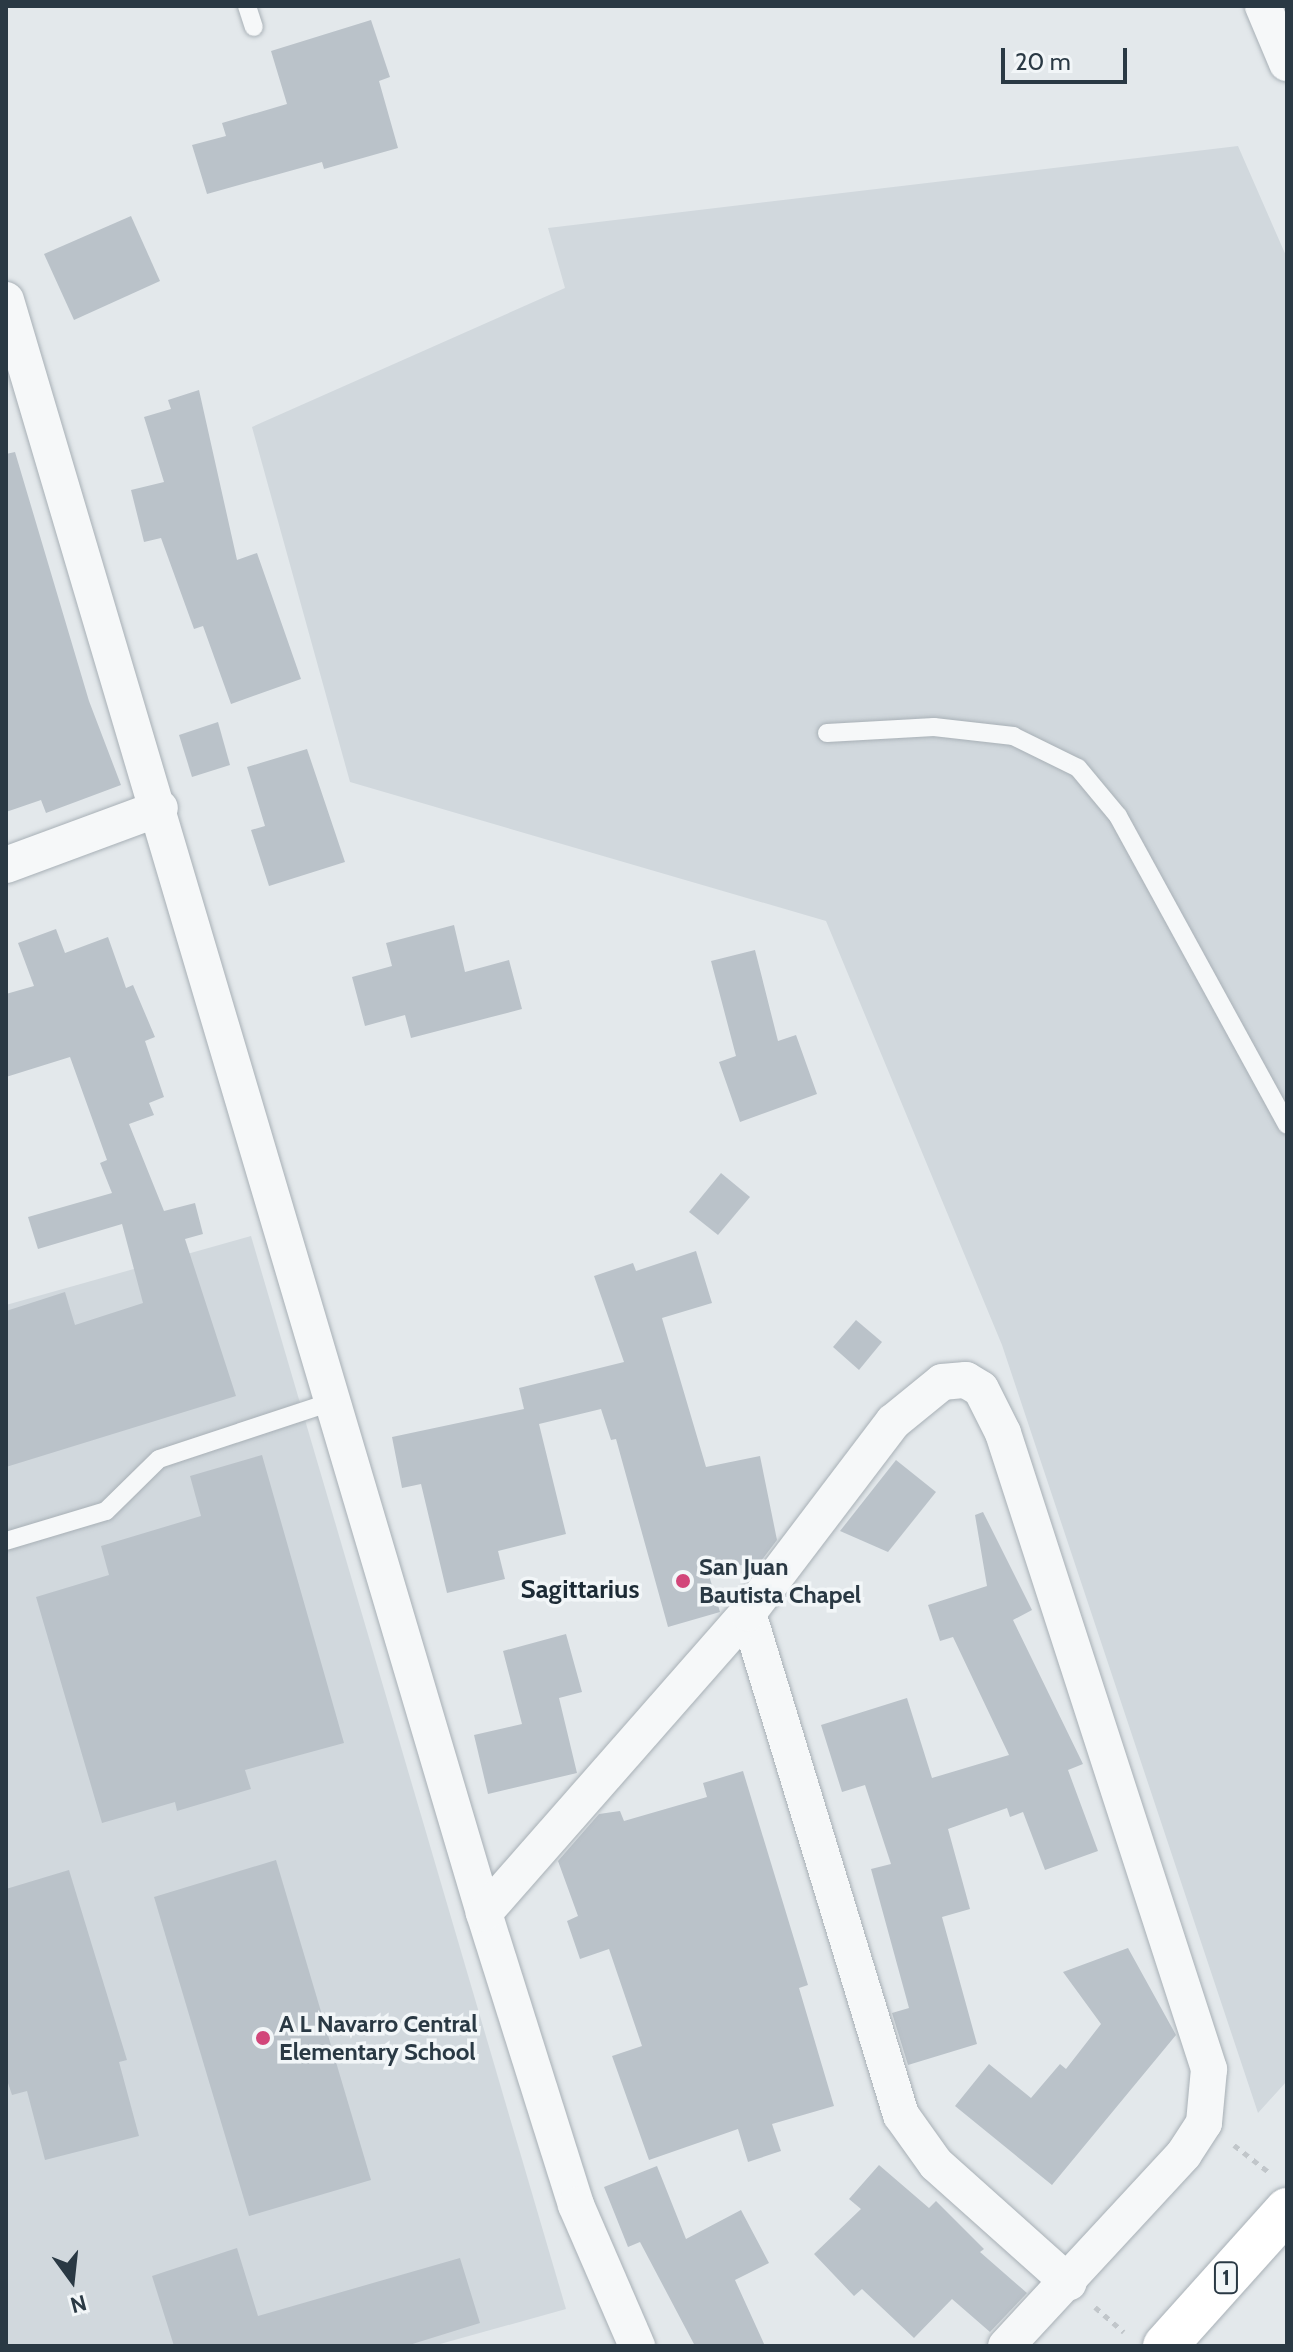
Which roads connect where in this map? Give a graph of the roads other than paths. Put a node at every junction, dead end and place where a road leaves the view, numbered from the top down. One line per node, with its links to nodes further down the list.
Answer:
1 (247, 6): 3 (lane)
2 (1263, 6): 4 (street)
3 (254, 27)
4 (1287, 63)
5 (6, 300): 7 (street)
6 (827, 733): 9 (lane)
7 (160, 808): 8 (street); 10 (street)
8 (6, 865)
9 (1287, 1125)
10 (334, 1401): 11 (lane); 13 (street)
11 (6, 1541)
12 (748, 1613): 13 (street); 15 (street); 15 (street)
13 (484, 1913): 17 (street)
14 (1281, 2194): 16 (highway, 1)
15 (1080, 2293): 18 (street)
16 (1147, 2342)
17 (637, 2346)
18 (1006, 2346)

